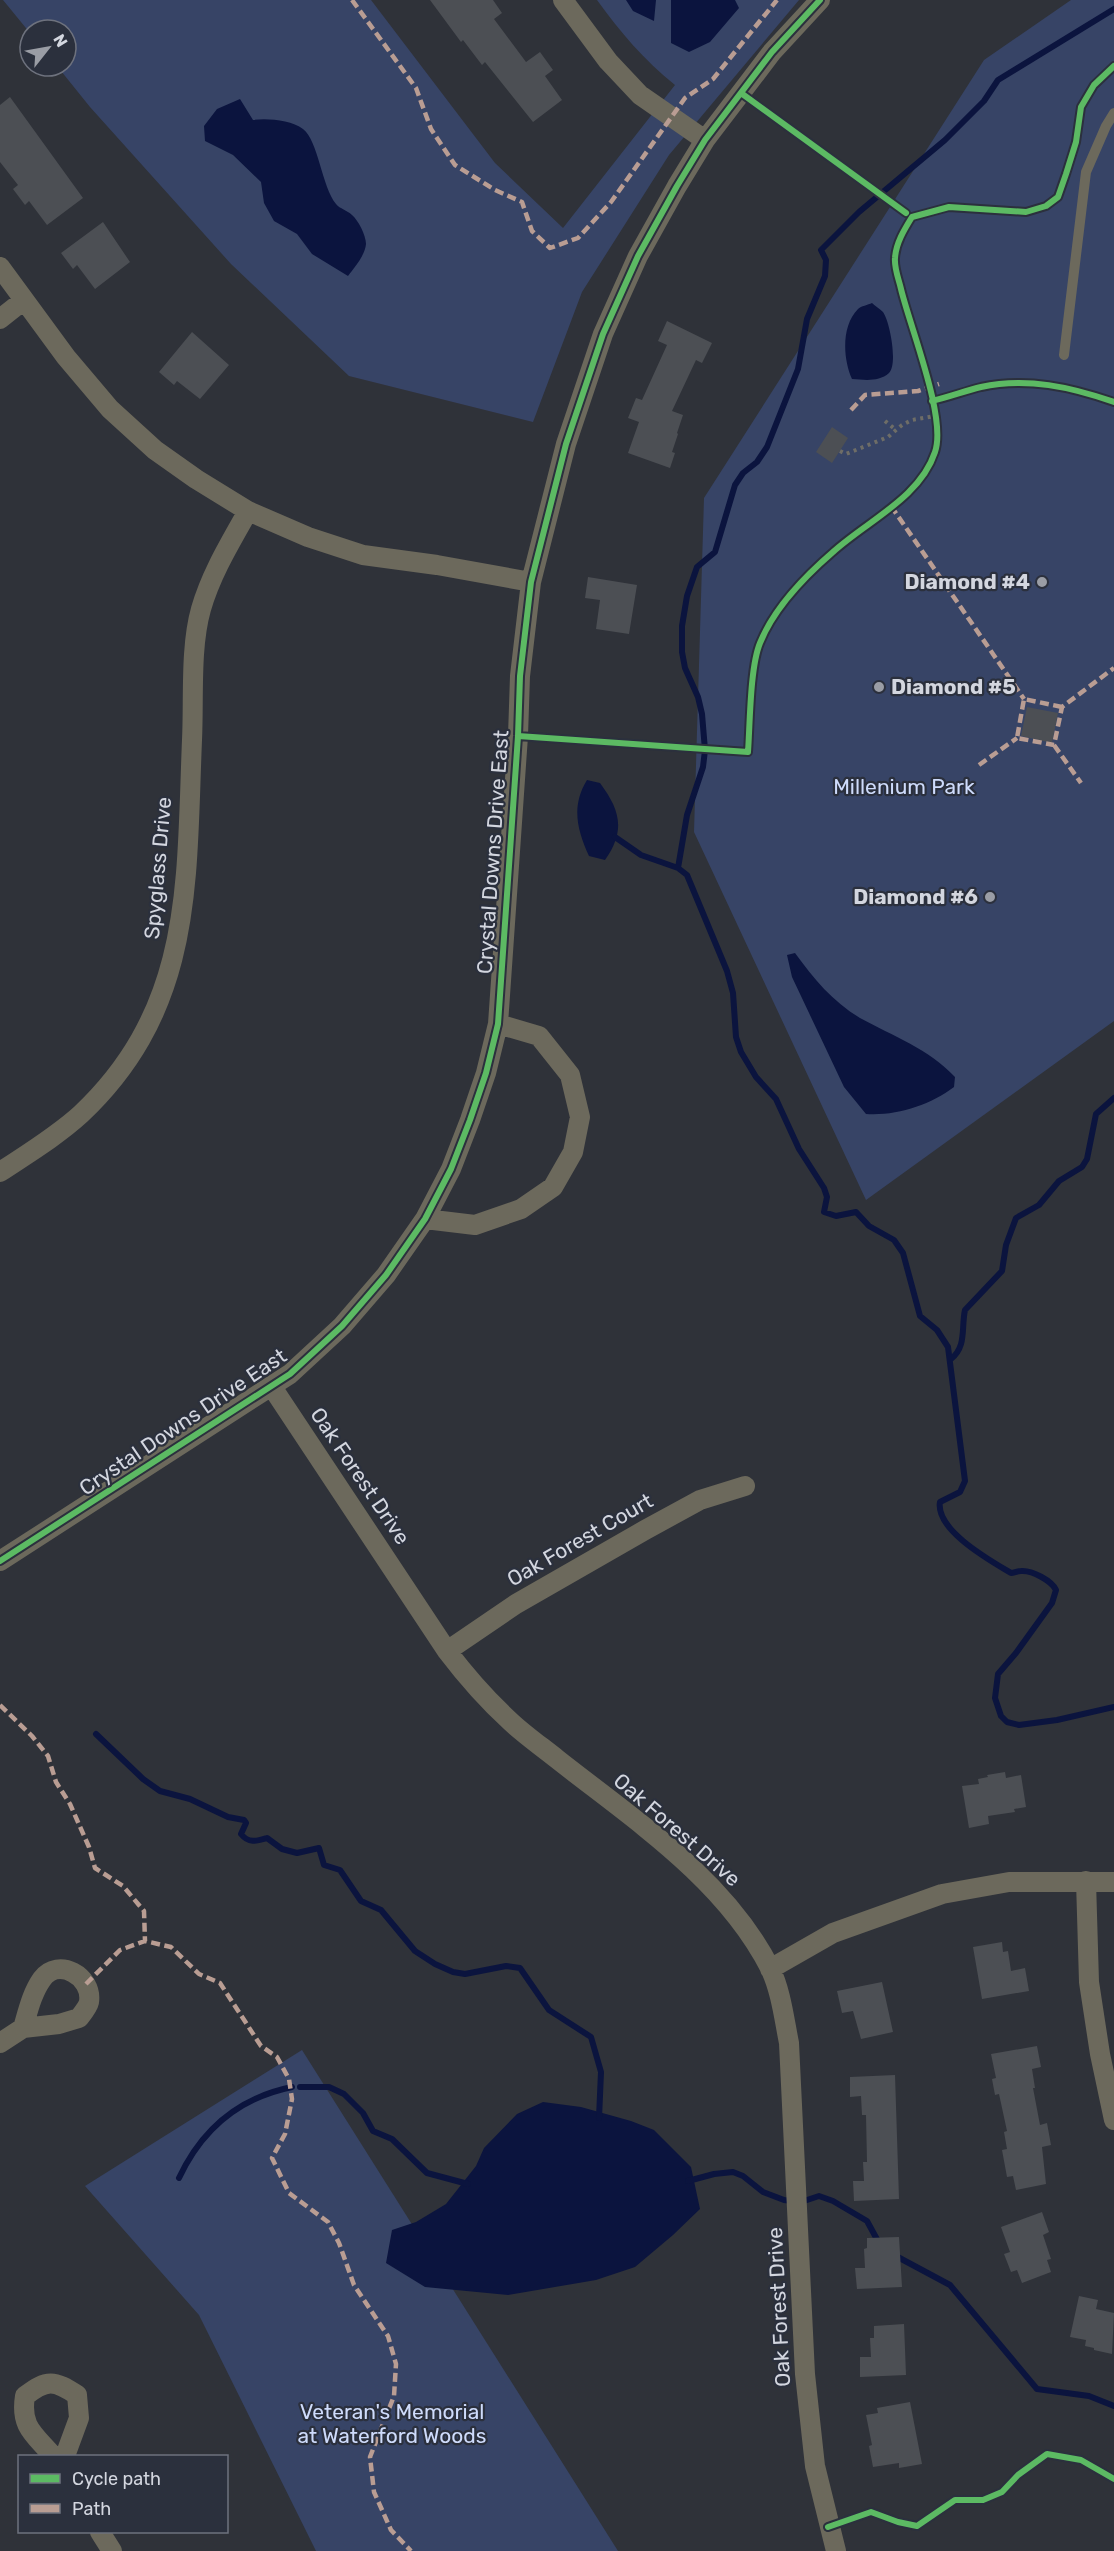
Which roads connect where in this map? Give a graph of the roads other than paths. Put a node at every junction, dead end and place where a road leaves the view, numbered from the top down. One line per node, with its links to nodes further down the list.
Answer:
1 (563, 0): 4 (street)
2 (820, 0): 4 (street, Crystal Downs Drive East)
3 (1114, 113): 8 (lane)
4 (705, 140): 10 (street, Crystal Downs Drive East)
5 (0, 267): 6 (street)
6 (24, 300): 7 (street); 9 (street)
7 (0, 319)
8 (1064, 355)
9 (248, 511): 10 (street); 12 (street, Spyglass Drive)
10 (531, 582): 11 (street, Crystal Downs Drive East)
11 (498, 1024): 13 (street, Crystal Downs Drive East); 13 (street)
12 (0, 1172)
13 (425, 1219): 14 (street, Crystal Downs Drive East)
14 (272, 1387): 16 (street, Crystal Downs Drive East); 17 (street, Oak Forest Drive)
15 (745, 1486): 17 (street, Oak Forest Court)
16 (0, 1561)
17 (447, 1651): 20 (street, Oak Forest Drive)
18 (1086, 1881): 19 (street); 20 (street); 23 (street)
19 (1114, 1882)
20 (770, 1969): 28 (street, Oak Forest Drive)
21 (23, 2028): 22 (street)
22 (0, 2043)
23 (1114, 2120)
24 (51, 2455): 25 (street)
25 (66, 2455)
26 (101, 2533): 27 (street)
27 (112, 2551)
28 (836, 2551)

